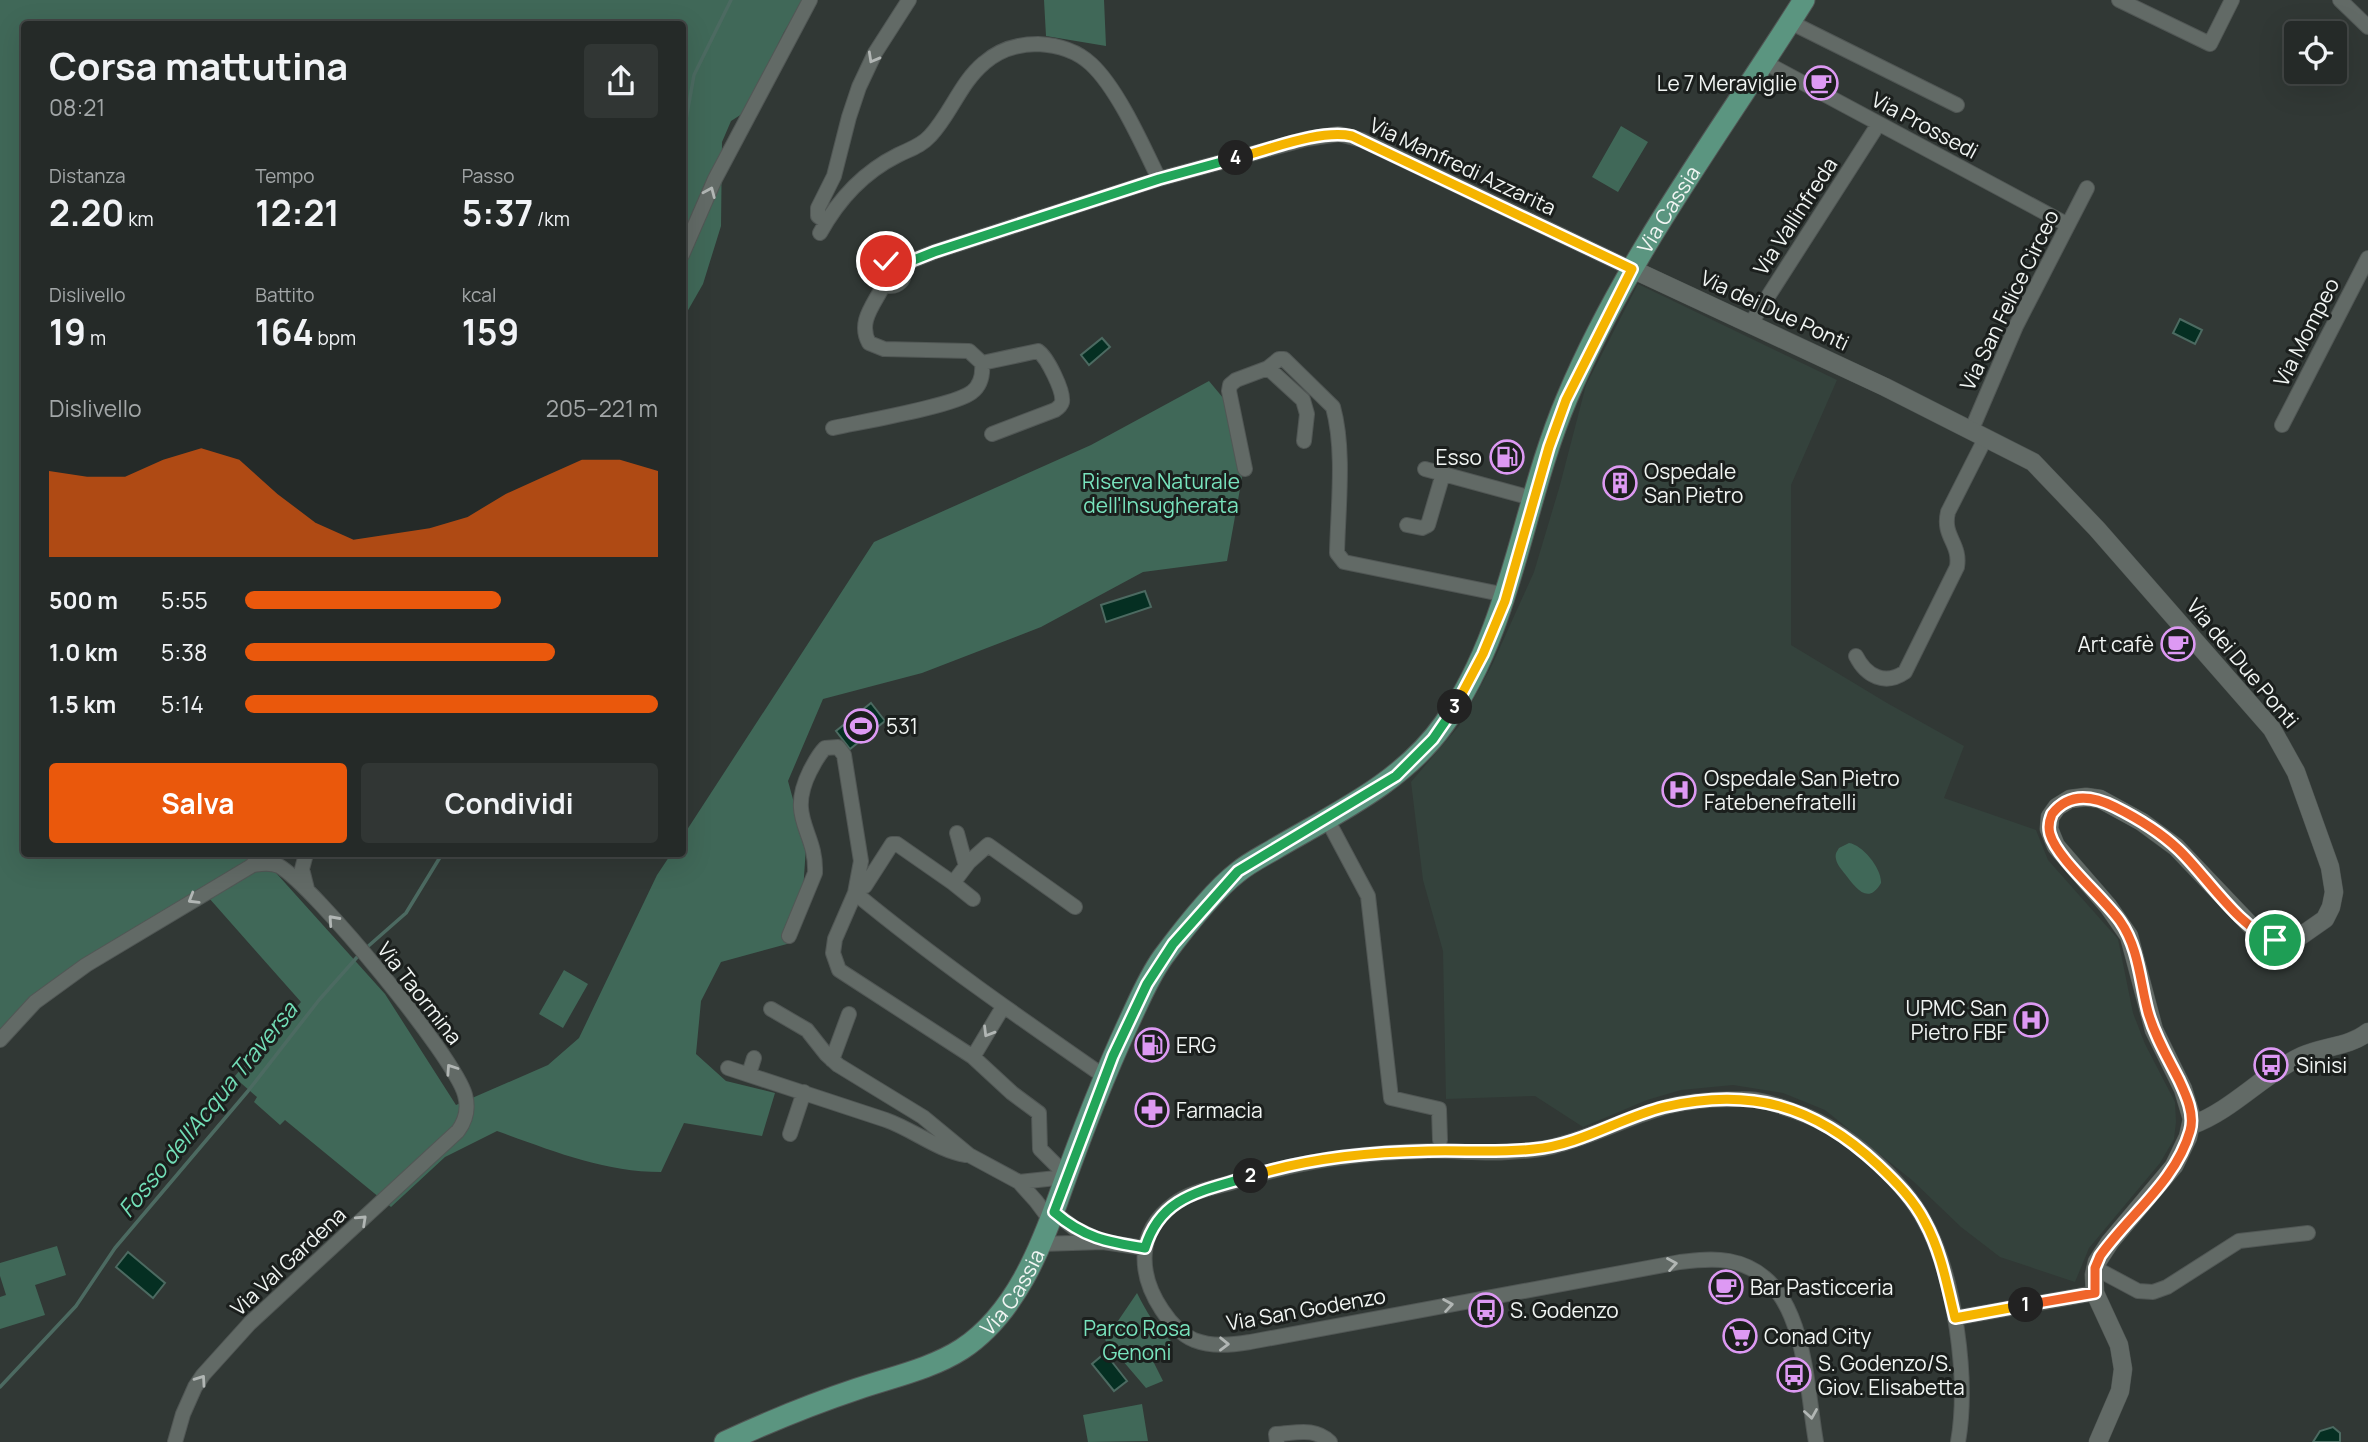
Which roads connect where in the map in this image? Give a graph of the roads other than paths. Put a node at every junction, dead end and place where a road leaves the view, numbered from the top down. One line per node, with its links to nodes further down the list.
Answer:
1 (810, 0): 15 (street, one-way to 1)
2 (909, 0): 12 (street, one-way to 12)
3 (1804, 0): 7 (main road, Via Cassia)
4 (2119, 0): 5 (street)
5 (2232, 0)
6 (2340, 0): 8 (street)
7 (1790, 22): 9 (main road, Via Cassia); 10 (street)
8 (2368, 27)
9 (1764, 62): 14 (street, Via Prossedi); 17 (main road, Via Cassia)
10 (1957, 105)
11 (1874, 131): 18 (street, Via Vallinfreda)
12 (1159, 179): 17 (street, Via Manfredi Azzarita); 19 (street)
13 (2087, 188): 14 (street, Via San Felice Circeo)
14 (2068, 225): 24 (street, Via San Felice Circeo)
15 (686, 246)
16 (2368, 258): 21 (street, Via Mompeo)
17 (1632, 269): 18 (street, Via dei Due Ponti); 29 (main road, Via Cassia)
18 (1751, 323): 24 (street, Via dei Due Ponti)
19 (982, 363): 22 (street); 23 (street)
20 (1268, 368): 25 (street); 26 (street); 31 (street)
21 (2281, 425)
22 (834, 428)
23 (992, 434)
24 (1978, 434): 32 (street, Via San Felice Circeo); 57 (street, Via dei Due Ponti)
25 (1304, 441)
26 (1245, 469)
27 (1425, 469): 28 (street)
28 (1443, 474): 29 (street); 30 (street)
29 (1535, 499): 31 (main road, Via Cassia)
30 (1407, 525)
31 (1507, 595): 33 (main road, Via Cassia)
32 (1856, 656)
33 (1327, 819): 55 (main road, Via Cassia); 60 (street)
34 (957, 833): 38 (street)
35 (267, 857): 37 (street)
36 (305, 857): 41 (street)
37 (252, 865): 41 (street, Via Taormina); 49 (street, one-way to 49)
38 (966, 866): 39 (street); 43 (street)
39 (953, 883): 40 (street); 42 (street)
40 (856, 889): 44 (street); 45 (street); 50 (street)
41 (309, 893): 58 (street, Via Taormina, one-way to 41)
42 (973, 899)
43 (1075, 907)
44 (789, 936)
45 (1003, 1007): 50 (street, one-way to 50); 55 (street)
46 (771, 1009): 52 (street)
47 (849, 1014): 52 (street)
48 (2366, 1036): 57 (street)
49 (0, 1040)
50 (973, 1057): 62 (street)
51 (754, 1058): 54 (street)
52 (832, 1060): 61 (street)
53 (728, 1068): 54 (street)
54 (749, 1074): 56 (street)
55 (1105, 1077): 62 (main road, Via Cassia)
56 (804, 1092): 59 (street); 61 (street)
57 (2192, 1125): 69 (street)
58 (458, 1131): 72 (street, Via Val Gardena, one-way to 58)
59 (790, 1134)
60 (1440, 1140)
61 (969, 1155): 63 (street)
62 (1067, 1177): 63 (street); 64 (main road, Via Cassia)
63 (1019, 1182): 64 (street)
64 (1052, 1216): 66 (street); 67 (main road, Via Cassia)
65 (2308, 1233): 69 (street)
66 (1103, 1242): 67 (street); 68 (street)
67 (1042, 1244): 73 (main road, Via Cassia)
68 (1145, 1248): 71 (street, Via San Godenzo); 76 (street, Via San Godenzo, one-way to 76)
69 (2095, 1268): 70 (street)
70 (2095, 1293): 71 (street); 78 (street)
71 (1955, 1318): 77 (street, Via San Godenzo)
72 (175, 1442)
73 (725, 1442)
74 (1277, 1442): 75 (street)
75 (1330, 1442)
76 (1816, 1442)
77 (1958, 1442)
78 (2098, 1442)

